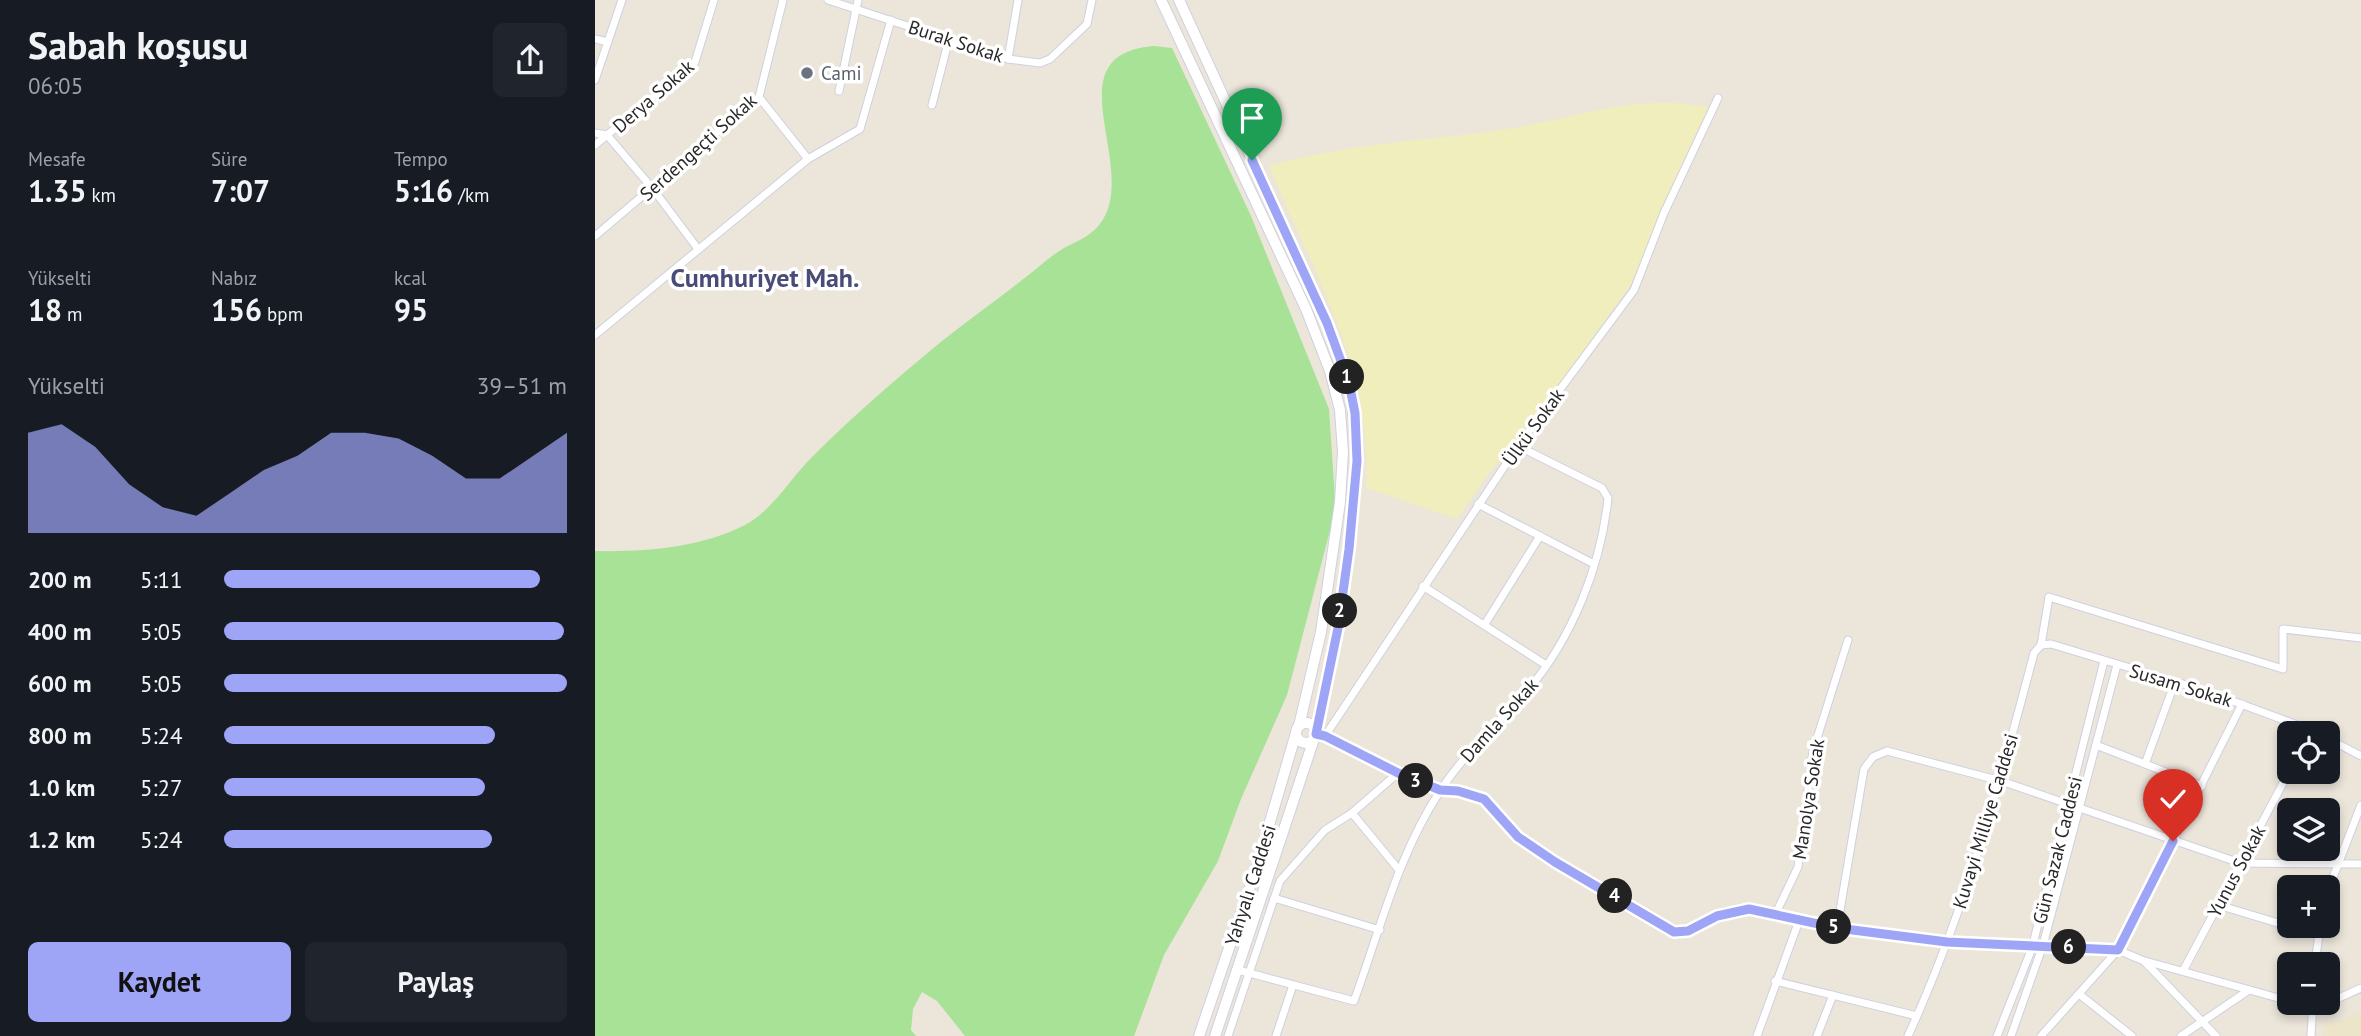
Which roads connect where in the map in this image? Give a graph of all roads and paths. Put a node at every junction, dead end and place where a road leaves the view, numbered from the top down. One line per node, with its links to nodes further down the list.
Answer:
1 (622, 0): 13 (street)
2 (714, 0): 21 (street, Derya Sokak)
3 (783, 0): 17 (street, Serdengeçti Sokak)
4 (828, 0): 9 (street, Burak Sokak)
5 (1018, 0): 14 (street)
6 (1092, 0): 14 (street, Burak Sokak)
7 (1161, 0): 43 (main road, Yahyalı Caddesi)
8 (1179, 0): 44 (main road, Yahyalı Caddesi)
9 (857, 4): 10 (street, Burak Sokak); 16 (street)
10 (891, 20): 12 (street, Burak Sokak); 23 (street)
11 (595, 39): 13 (street)
12 (949, 39): 14 (street, Burak Sokak); 19 (street)
13 (608, 42): 15 (street)
14 (1008, 59)
15 (595, 80)
16 (839, 91)
17 (759, 97): 23 (street); 24 (street, Serdengeçti Sokak)
18 (1718, 98): 28 (street, Ülkü Sokak)
19 (932, 105)
20 (595, 133): 21 (street)
21 (607, 135): 22 (street, Derya Sokak); 24 (street)
22 (595, 145)
23 (808, 159): 26 (street)
24 (653, 189): 25 (street, Serdengeçti Sokak); 26 (street)
25 (595, 236)
26 (698, 249): 27 (street)
27 (595, 335)
28 (1518, 446): 29 (street, Ülkü Sokak); 31 (street, Damla Sokak)
29 (1478, 505): 30 (street); 32 (street, Ülkü Sokak)
30 (1540, 536): 31 (street); 33 (street)
31 (1594, 564): 38 (street, Damla Sokak)
32 (1423, 586): 33 (street); 44 (street, Ülkü Sokak)
33 (1485, 624): 38 (street)
34 (2361, 638): 36 (street, Kuvayi Milliye Caddesi)
35 (1848, 640): 66 (street, Manolya Sokak)
36 (2041, 645): 37 (street, Susam Sokak); 50 (street, Kuvayi Milliye Caddesi)
37 (2104, 661): 39 (street, Susam Sokak); 54 (street, Gün Sazak Caddesi)
38 (1546, 665): 53 (street, Damla Sokak)
39 (2117, 665): 40 (street, Susam Sokak); 45 (street, Gün Sazak Caddesi)
40 (2175, 682): 41 (street, Susam Sokak); 48 (street)
41 (2242, 704): 42 (street, Susam Sokak); 52 (street)
42 (2286, 721)
43 (1297, 730): 44 (main road); 44 (main road); 89 (main road, Yahyalı Caddesi)
44 (1318, 734): 49 (street); 77 (main road, Yahyalı Caddesi)
45 (2096, 745): 48 (street); 56 (street, Gün Sazak Caddesi)
46 (2340, 745): 47 (street)
47 (2361, 757)
48 (2145, 764): 52 (street)
49 (1398, 773): 53 (street); 57 (street)
50 (2001, 780): 54 (street); 69 (street); 71 (street, Kuvayi Milliye Caddesi)
51 (2283, 784): 59 (street, Yunus Sokak)
52 (2201, 786): 58 (street)
53 (1440, 790): 62 (street, Damla Sokak); 66 (street)
54 (2068, 804): 56 (street); 73 (street, Gün Sazak Caddesi)
55 (2361, 804): 61 (street)
56 (2080, 807): 58 (street); 72 (street, Gün Sazak Caddesi)
57 (1352, 813): 62 (street); 64 (street)
58 (2173, 841): 59 (street); 74 (street)
59 (2240, 863): 61 (street); 65 (street, Yunus Sokak)
60 (2361, 864): 61 (street)
61 (2337, 866): 63 (street)
62 (1399, 870): 70 (street, Damla Sokak)
63 (2334, 875)
64 (1274, 898): 70 (street); 77 (street)
65 (2218, 905): 68 (street); 76 (street, Yunus Sokak)
66 (1775, 915): 67 (street)
67 (1800, 918): 69 (street); 78 (street)
68 (2277, 923)
69 (1837, 928): 71 (street)
70 (1380, 930): 79 (street, Damla Sokak)
71 (1947, 942): 73 (street); 87 (street, Kuvayi Milliye Caddesi)
72 (2043, 945): 73 (street); 74 (street); 97 (street, Gün Sazak Caddesi)
73 (2032, 948): 96 (street, Gün Sazak Caddesi)
74 (2118, 950): 75 (street); 82 (street)
75 (2144, 961): 76 (street); 88 (street)
76 (2183, 971): 81 (street)
77 (1243, 972): 79 (street, Damla Sokak); 90 (main road, Yahyalı Caddesi); 91 (street)
78 (1775, 981): 83 (street); 93 (street)
79 (1293, 985): 92 (street)
80 (2361, 988): 84 (street)
81 (2249, 990): 85 (street); 88 (street)
82 (2079, 993): 98 (street); 99 (street)
83 (1833, 995): 87 (street); 94 (street)
84 (2340, 996)
85 (2277, 998)
86 (2312, 1015): 102 (street)
87 (1917, 1017): 95 (street, Kuvayi Milliye Caddesi)
88 (2203, 1022): 100 (street); 101 (street)
89 (1199, 1036)
90 (1215, 1036)
91 (1228, 1036)
92 (1276, 1036)
93 (1756, 1036)
94 (1817, 1036)
95 (1908, 1036)
96 (1997, 1036)
97 (2011, 1036)
98 (2041, 1036)
99 (2132, 1036)
100 (2181, 1036)
101 (2216, 1036)
102 (2311, 1036)

